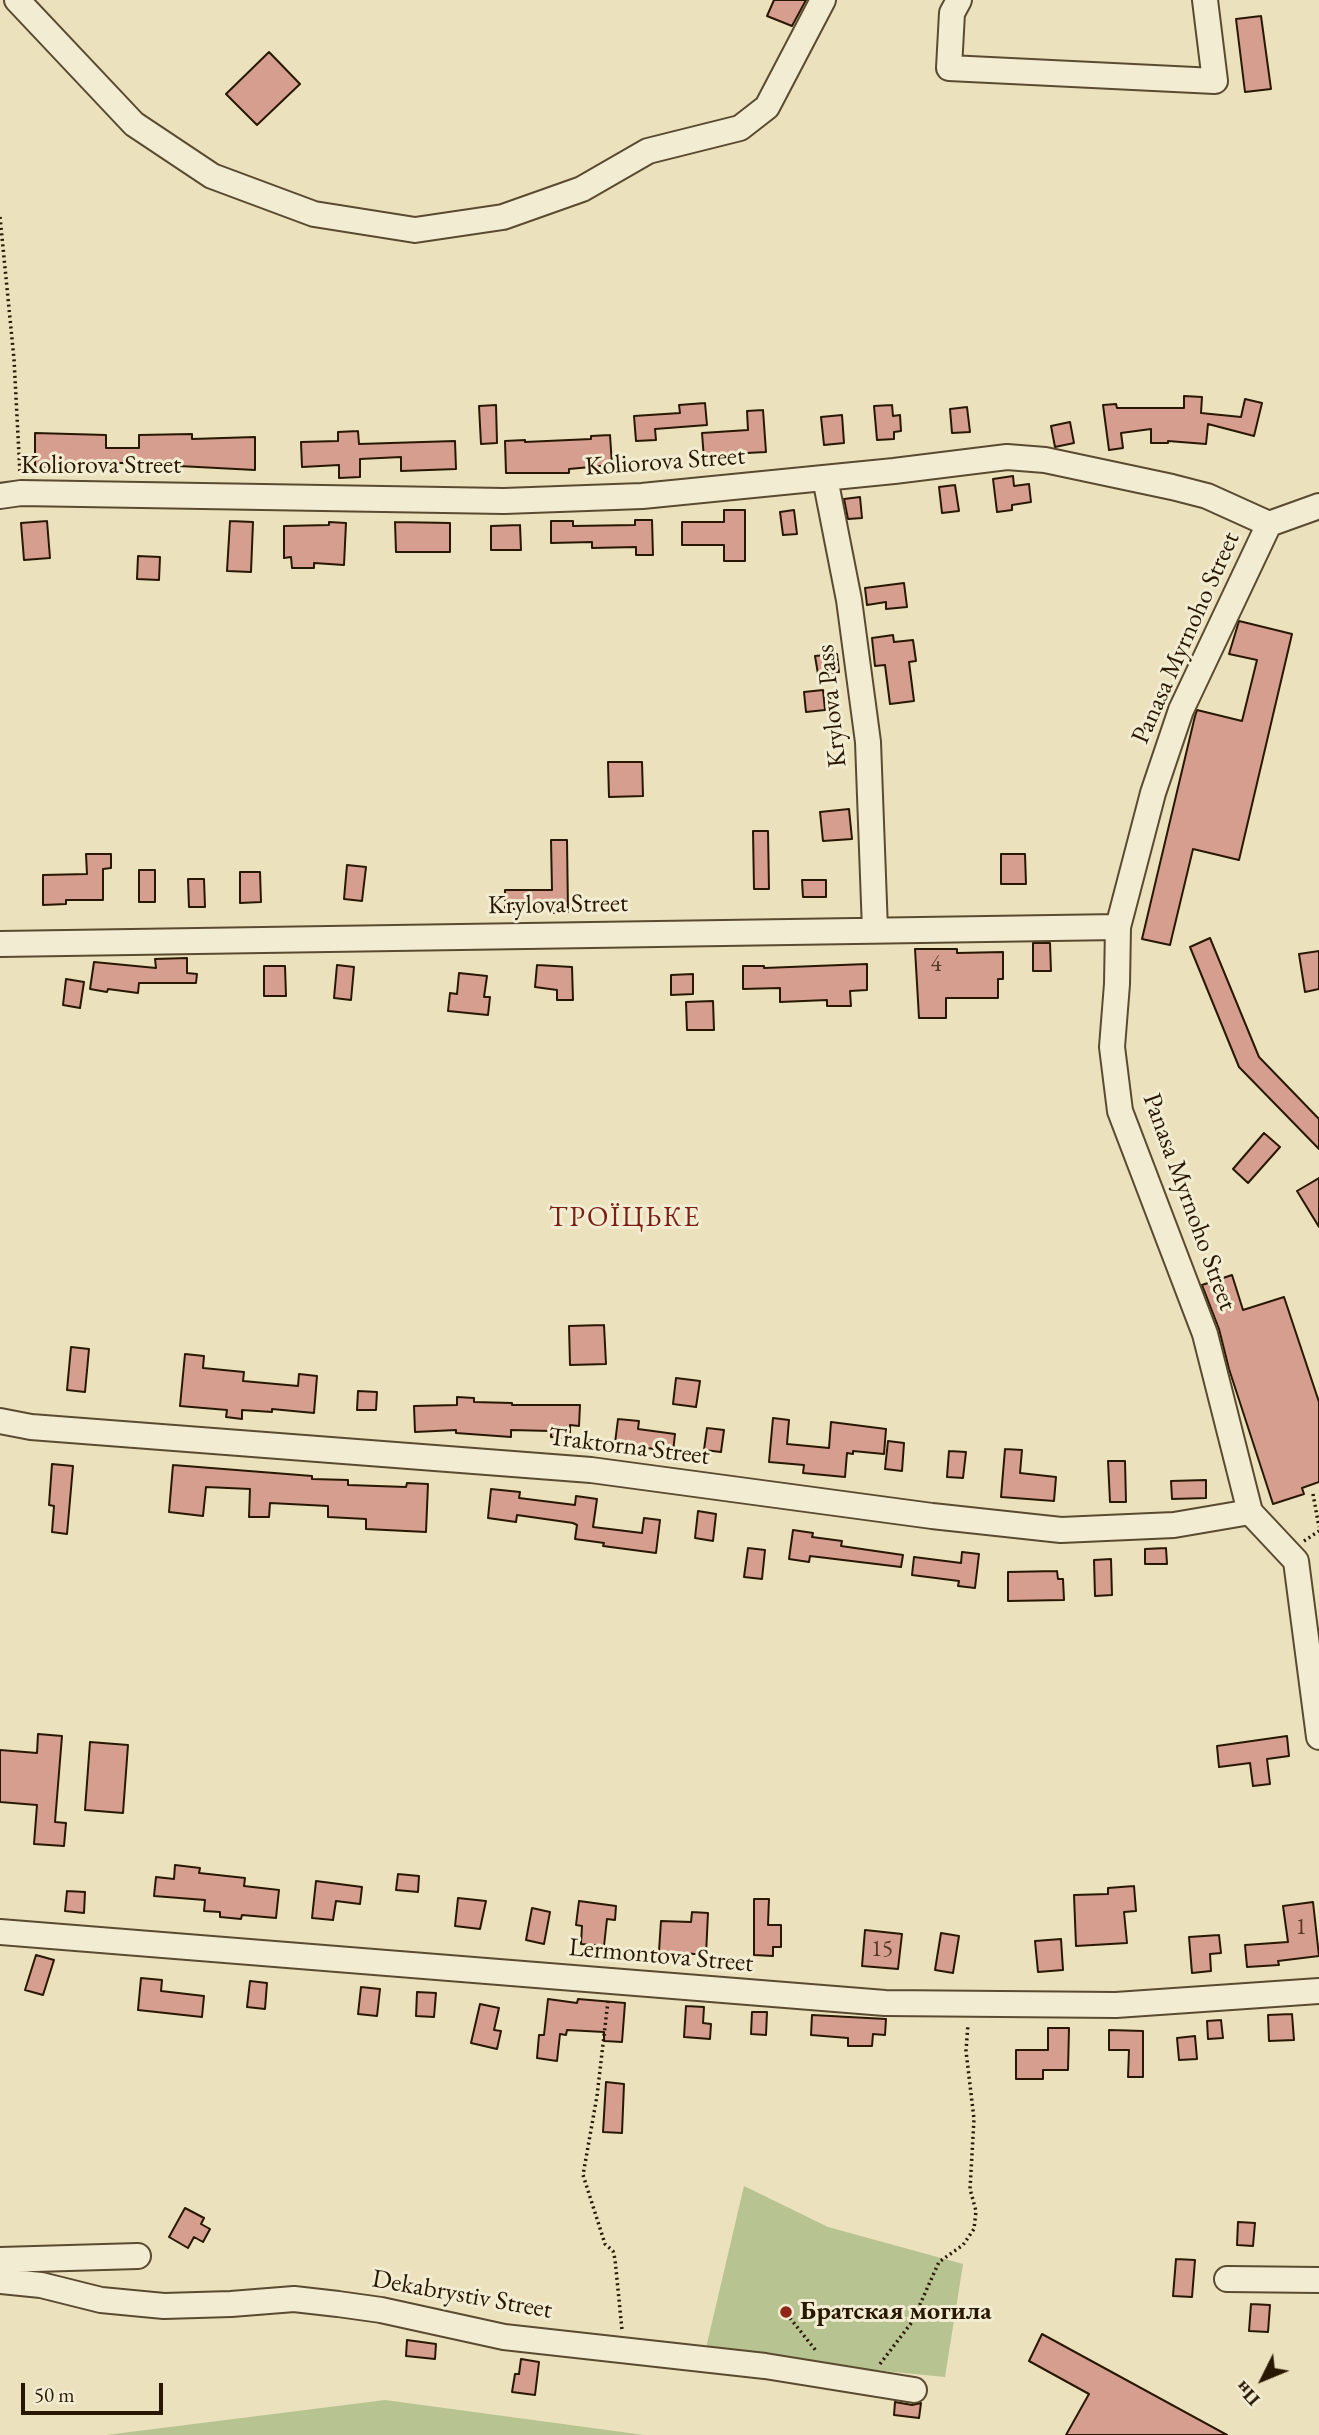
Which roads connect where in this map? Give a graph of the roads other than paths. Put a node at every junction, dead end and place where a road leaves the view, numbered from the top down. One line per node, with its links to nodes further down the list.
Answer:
1 (17, 0): 2 (street)
2 (823, 0)
3 (959, 0): 4 (street)
4 (1205, 0)
5 (825, 478): 6 (street, Koliorova Street); 8 (street, Koliorova Street); 10 (street, Krylova Pass)
6 (10, 494)
7 (1319, 506): 8 (street)
8 (1269, 524): 9 (street, Panasa Myrnoho Street)
9 (1118, 927): 10 (street, Krylova Street); 13 (street, Panasa Myrnoho Street)
10 (875, 930): 11 (street, Krylova Street)
11 (0, 944)
12 (0, 1421): 13 (street, Traktorna Street)
13 (1250, 1512): 14 (street, Panasa Myrnoho Street)
14 (1319, 1737)
15 (0, 1932): 16 (street, Lermontova Street)
16 (1319, 1991)
17 (138, 2256): 18 (street)
18 (0, 2260)
19 (1227, 2279): 20 (street)
20 (1319, 2280)
21 (0, 2281): 22 (street, Dekabrystiv Street)
22 (914, 2390)

